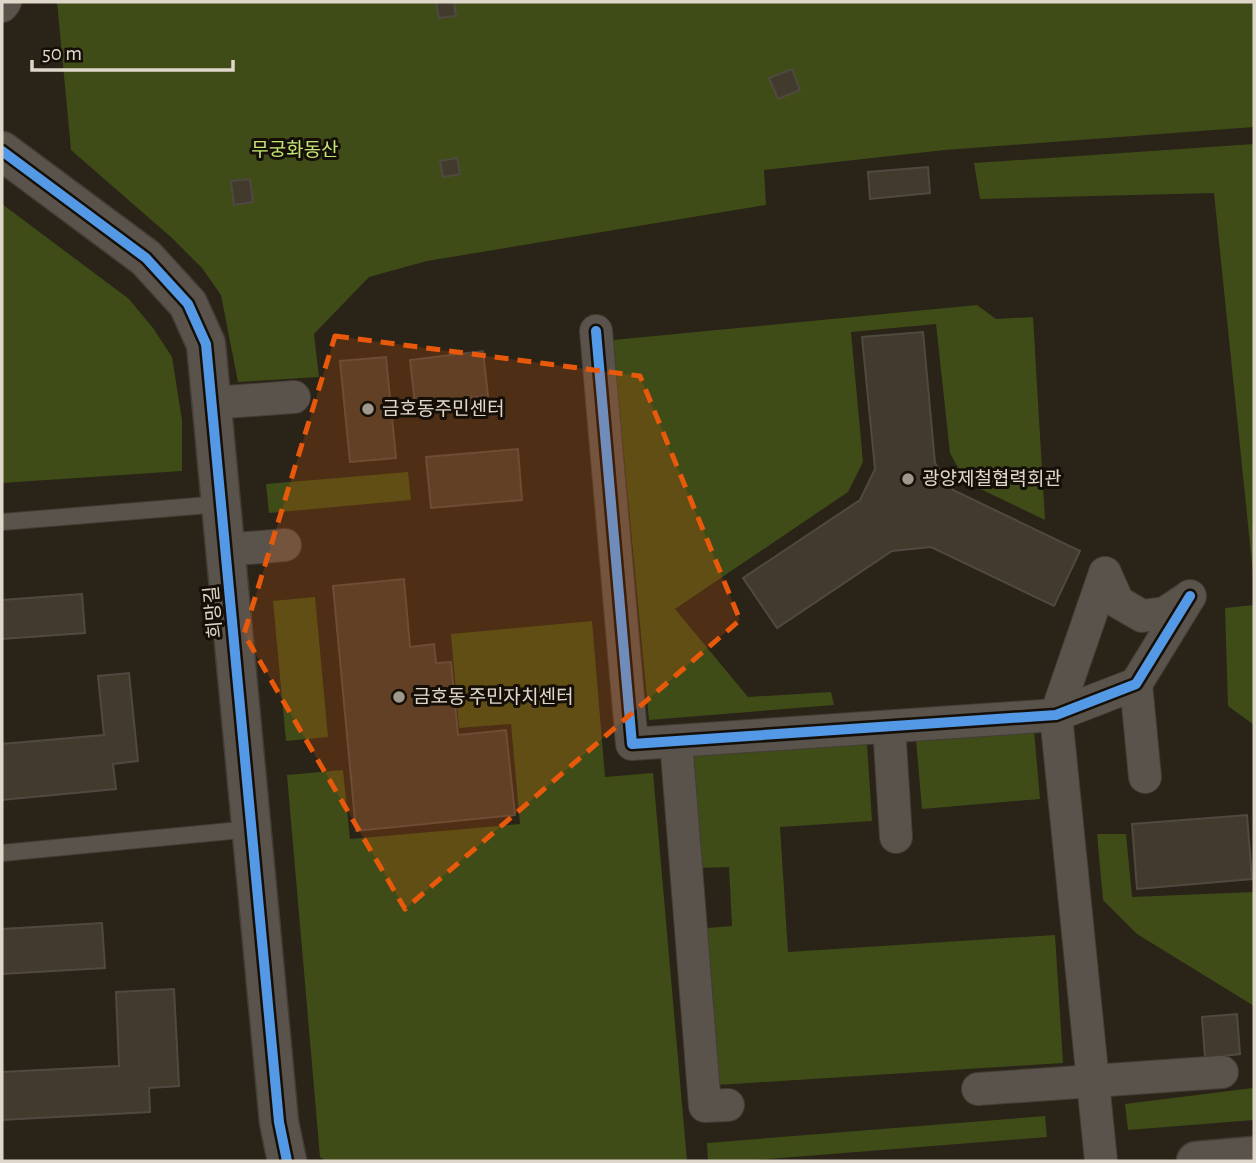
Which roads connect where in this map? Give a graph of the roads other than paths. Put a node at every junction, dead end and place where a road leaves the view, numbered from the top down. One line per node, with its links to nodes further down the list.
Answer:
1 (5, 2): 2 (street)
2 (2, 6)
3 (2, 151): 6 (street, 희망길)
4 (596, 331): 14 (street)
5 (295, 397): 6 (street)
6 (212, 403): 7 (street, 희망길)
7 (221, 504): 8 (lane); 10 (street, 희망길)
8 (2, 523)
9 (285, 545): 10 (street)
10 (225, 550): 16 (street, 희망길)
11 (1136, 684): 12 (street); 12 (street); 15 (street)
12 (1056, 715): 13 (street); 20 (street)
13 (889, 727): 14 (street); 17 (street)
14 (676, 741): 22 (street)
15 (1145, 777)
16 (251, 829): 18 (lane); 24 (street, 희망길)
17 (896, 837)
18 (2, 853)
19 (1222, 1072): 20 (street)
20 (1093, 1080): 21 (street); 25 (street)
21 (978, 1089)
22 (728, 1105)
23 (1254, 1156): 26 (street)
24 (287, 1161)
25 (1101, 1161)
26 (1196, 1161)

